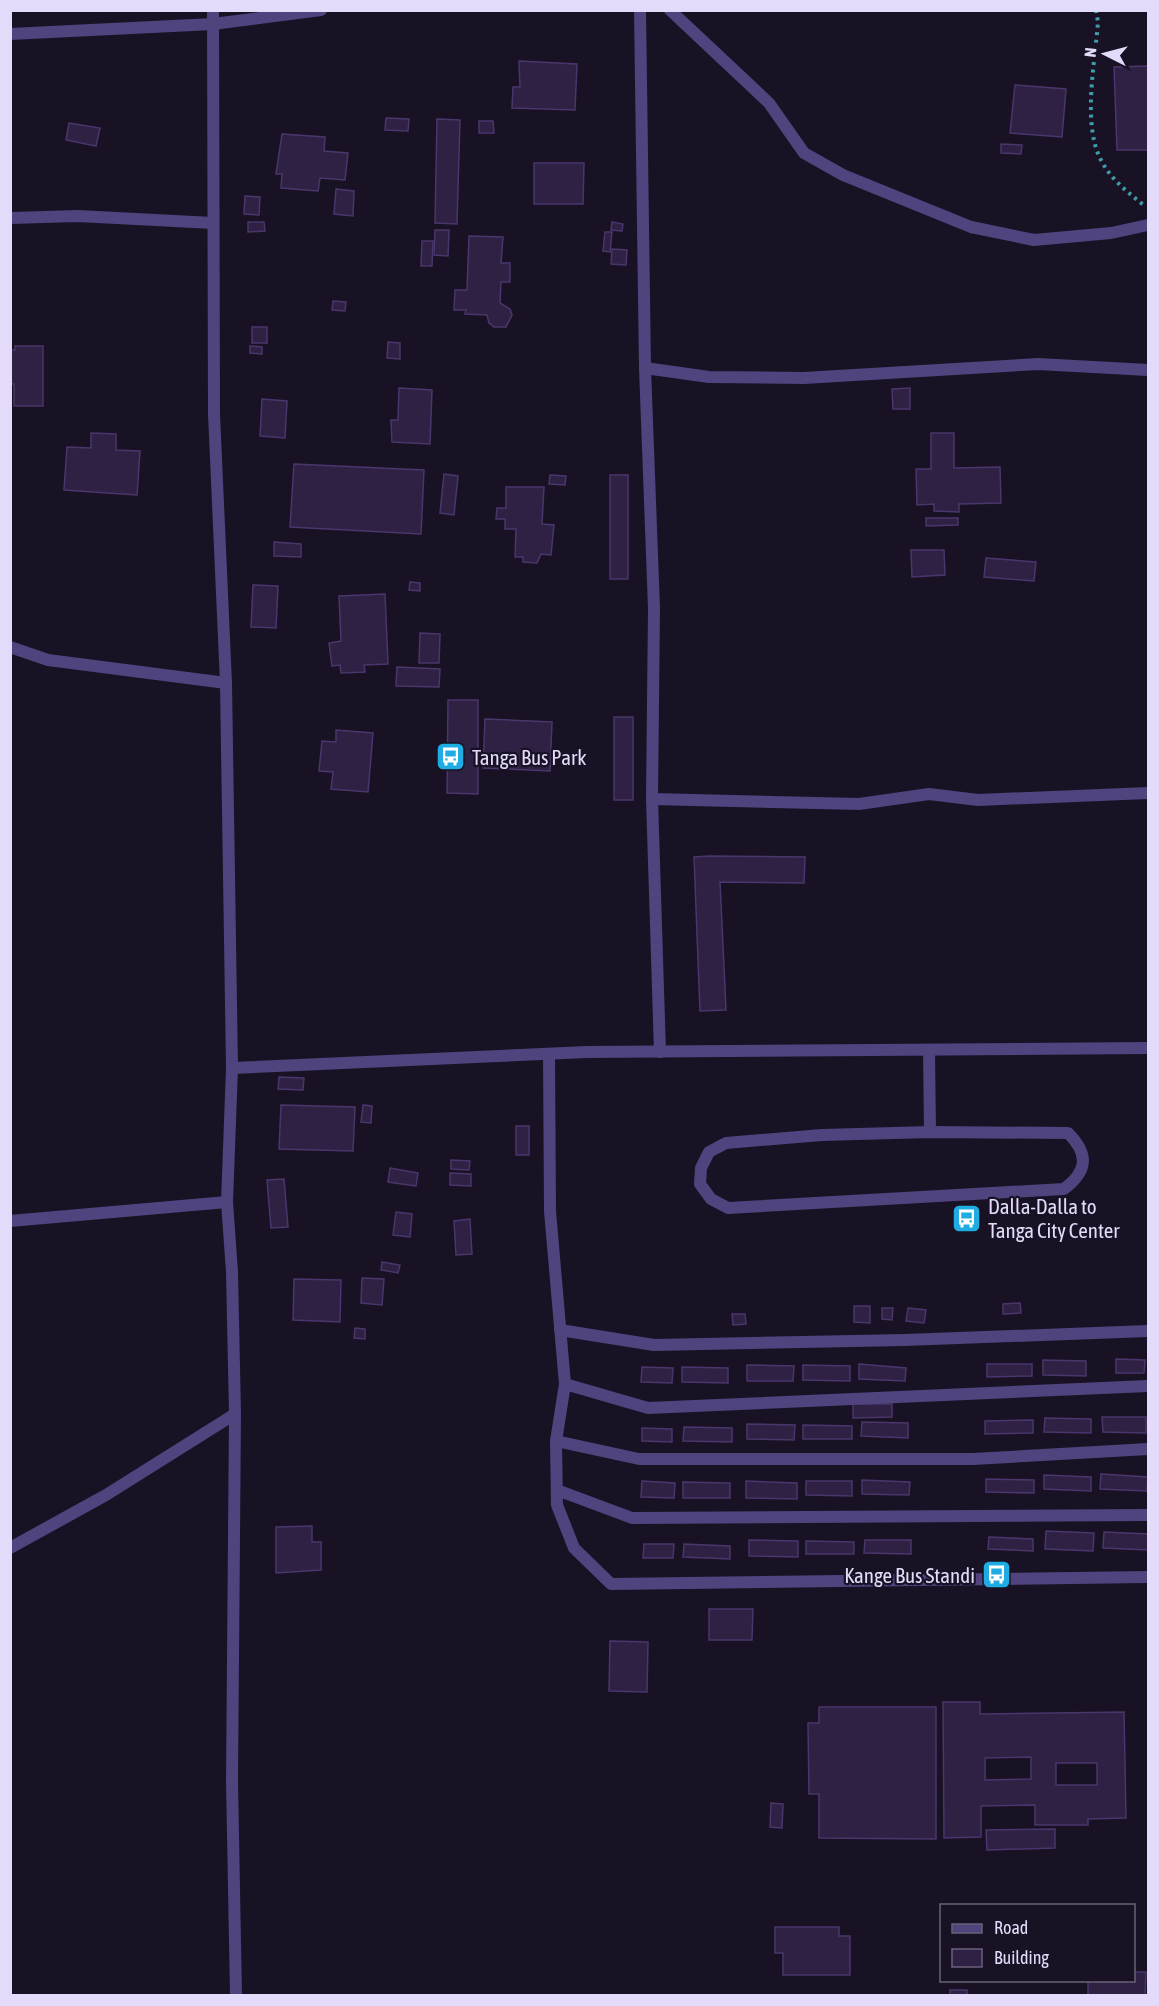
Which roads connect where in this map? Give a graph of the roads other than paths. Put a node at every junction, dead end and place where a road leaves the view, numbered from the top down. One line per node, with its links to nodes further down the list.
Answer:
1 (213, 10): 5 (street)
2 (321, 10): 5 (street)
3 (640, 10): 10 (street)
4 (670, 10): 9 (street)
5 (213, 24): 6 (street); 8 (street)
6 (10, 34)
7 (10, 218): 8 (street)
8 (213, 223): 13 (street)
9 (1149, 225)
10 (645, 368): 11 (street); 15 (street)
11 (1149, 370)
12 (10, 647): 13 (street)
13 (226, 683): 20 (street)
14 (1149, 793): 15 (street)
15 (652, 799): 18 (street)
16 (1149, 1048): 17 (street)
17 (929, 1050): 18 (street); 21 (street)
18 (660, 1052): 19 (street)
19 (549, 1054): 20 (street); 24 (street)
20 (232, 1068): 22 (street)
21 (930, 1132): 21 (street)
22 (227, 1202): 23 (street); 28 (street)
23 (10, 1221)
24 (560, 1330): 25 (street); 26 (street)
25 (1149, 1330)
26 (564, 1384): 27 (street); 29 (street)
27 (1149, 1386)
28 (236, 1414): 33 (street); 35 (street)
29 (556, 1441): 30 (street); 31 (street)
30 (1149, 1449)
31 (557, 1490): 32 (street); 34 (street)
32 (1149, 1515)
33 (10, 1548)
34 (1149, 1577)
35 (236, 1995)

